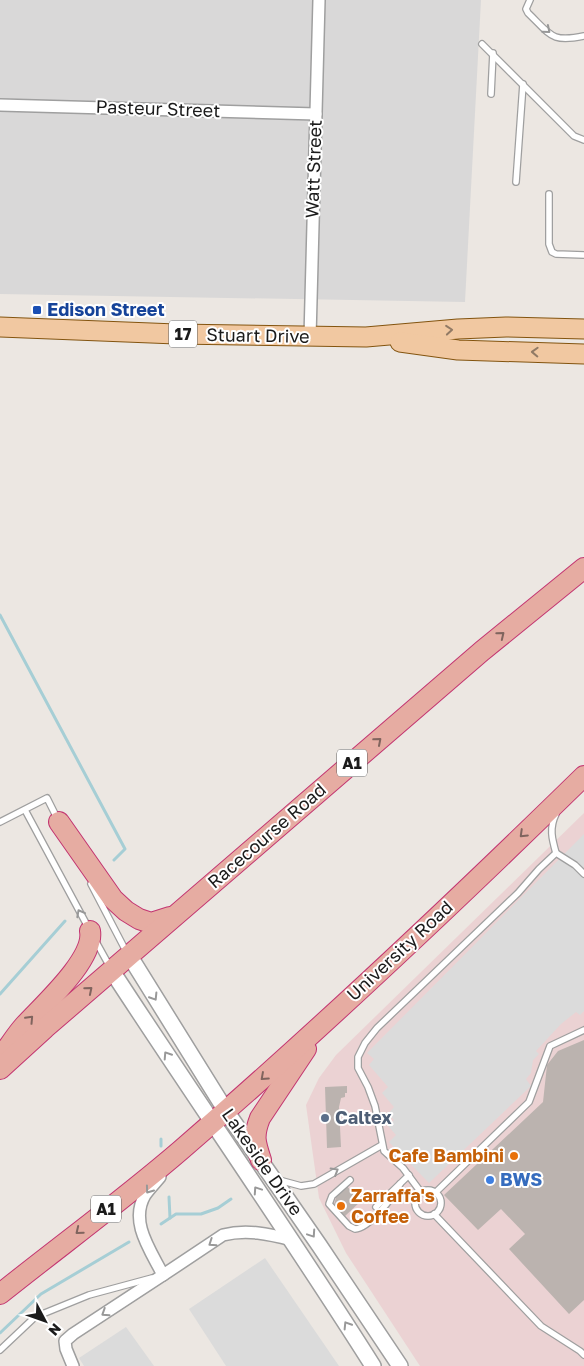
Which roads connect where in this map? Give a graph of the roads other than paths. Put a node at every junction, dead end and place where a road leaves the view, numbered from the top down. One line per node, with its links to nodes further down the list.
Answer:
1 (319, 0): 9 (street, Watt Street)
2 (530, 0): 3 (lane, one-way to 3)
3 (584, 36)
4 (482, 44): 5 (lane)
5 (493, 53): 6 (lane); 7 (lane)
6 (523, 84): 10 (lane); 11 (lane)
7 (491, 94)
8 (0, 105): 9 (street, Pasteur Street)
9 (316, 114): 16 (street, Watt Street)
10 (584, 140)
11 (516, 182)
12 (549, 194): 13 (lane)
13 (584, 255)
14 (0, 327): 16 (main road, Stuart Drive / 17)
15 (584, 329): 17 (main road, Stuart Drive / 17, one-way to 15)
16 (310, 337): 17 (main road, Stuart Drive / 17)
17 (366, 337): 18 (main road, Stuart Drive / 17, one-way to 17)
18 (584, 354)
19 (584, 568): 29 (highway, Racecourse Road / A1, one-way to 19)
20 (584, 776): 21 (highway, University Road / A1)
21 (569, 791): 25 (lane); 33 (highway, University Road / A1, one-way to 33)
22 (25, 810): 23 (lane); 24 (lane); 30 (lane, one-way to 22)
23 (0, 822)
24 (59, 822): 26 (lane); 29 (highway)
25 (556, 853): 28 (lane); 38 (lane)
26 (82, 866)
27 (86, 874): 31 (lane)
28 (584, 874)
29 (175, 915): 31 (highway, Racecourse Road / A1)
30 (90, 931): 32 (lane); 35 (highway, one-way to 30)
31 (129, 955): 32 (highway, Racecourse Road / A1); 37 (street, Lakeside Drive, one-way to 37)
32 (112, 971): 36 (highway, Racecourse Road / A1, one-way to 32); 37 (street, Lakeside Drive, one-way to 32)
33 (323, 1024): 37 (highway, University Road / A1, one-way to 37); 40 (highway)
34 (584, 1030): 46 (lane)
35 (0, 1057)
36 (0, 1069)
37 (219, 1117): 39 (highway, A1); 40 (street, Lakeside Drive); 49 (street, Lakeside Drive, one-way to 37)
38 (382, 1145): 41 (lane); 42 (lane, one-way to 38)
39 (179, 1151): 50 (street, one-way to 50); 51 (highway, A1, one-way to 51)
40 (261, 1160): 42 (street, Lakeside Drive)
41 (409, 1175): 44 (lane); 45 (lane)
42 (274, 1179): 56 (street, Lakeside Drive, one-way to 56)
43 (350, 1180): 44 (lane)
44 (400, 1184): 47 (lane)
45 (420, 1191): 46 (lane); 48 (lane)
46 (436, 1192): 48 (lane)
47 (376, 1207)
48 (434, 1214): 53 (lane)
49 (292, 1240): 50 (street, one-way to 50); 55 (street, Lakeside Drive, one-way to 49)
50 (163, 1275): 52 (lane); 54 (street, one-way to 54)
51 (0, 1294)
52 (0, 1350)
53 (584, 1355)
54 (72, 1366)
55 (373, 1366)
56 (400, 1366)

